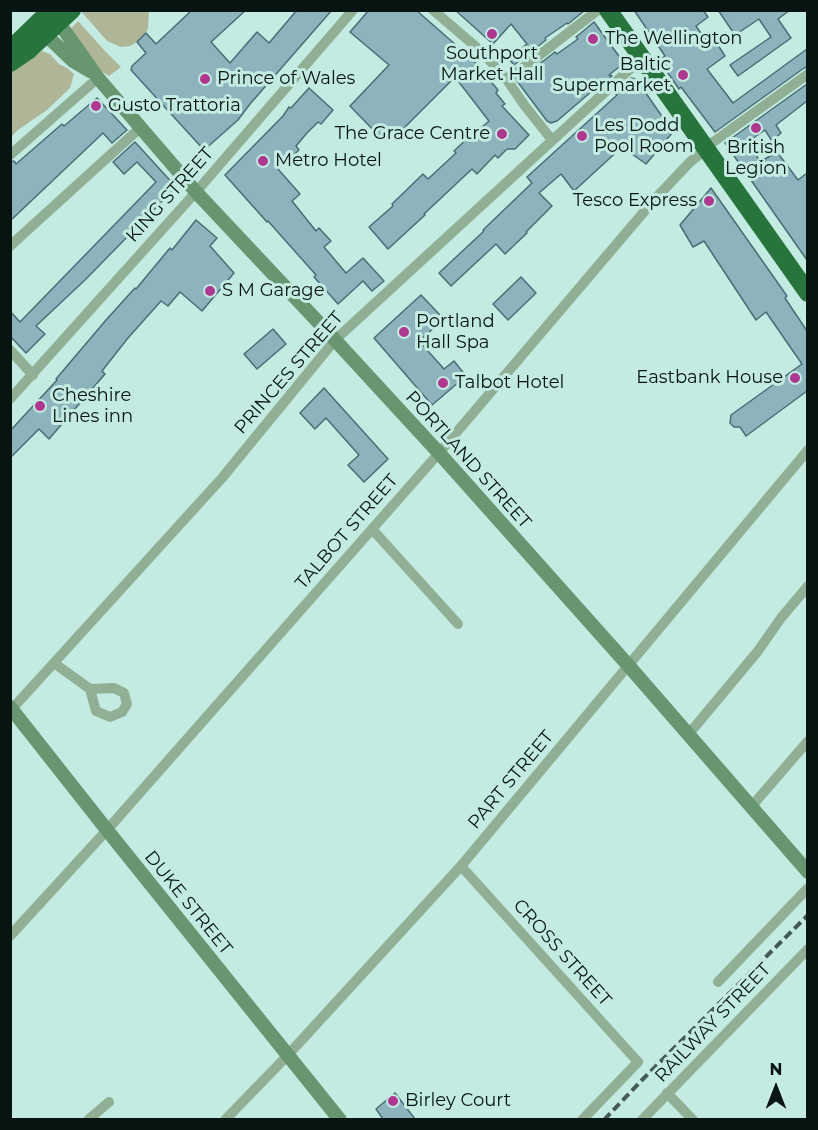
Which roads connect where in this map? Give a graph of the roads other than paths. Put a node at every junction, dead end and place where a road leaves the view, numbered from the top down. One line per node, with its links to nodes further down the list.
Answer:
1 (353, 10): 16 (street, KING STREET)
2 (434, 10): 11 (street)
3 (598, 10): 11 (street)
4 (608, 10): 7 (highway)
5 (50, 19): 6 (highway); 8 (highway); 10 (street, PORTLAND STREET)
6 (10, 52)
7 (642, 58): 13 (street, PRINCES STREET); 14 (highway)
8 (10, 63)
9 (807, 74): 14 (street, TALBOT STREET)
10 (97, 77): 12 (street, PORTLAND STREET); 15 (street)
11 (507, 80): 13 (street)
12 (141, 127): 16 (street, PORTLAND STREET); 17 (street)
13 (552, 140): 19 (street, PRINCES STREET)
14 (705, 148): 18 (highway); 24 (street, TALBOT STREET)
15 (10, 155)
16 (196, 192): 19 (street, PORTLAND STREET); 21 (street, KING STREET)
17 (10, 246)
18 (807, 293)
19 (335, 340): 24 (street, PORTLAND STREET); 28 (street, PRINCES STREET)
20 (10, 350): 21 (street)
21 (33, 375): 22 (street, KING STREET)
22 (10, 399)
23 (807, 450): 29 (street, PART STREET)
24 (439, 453): 25 (street, TALBOT STREET); 29 (street, PORTLAND STREET)
25 (372, 529): 27 (street); 35 (street, TALBOT STREET)
26 (807, 586): 32 (street)
27 (458, 624)
28 (54, 663): 30 (street); 31 (street, PRINCES STREET)
29 (628, 665): 32 (street, PORTLAND STREET); 36 (street, PART STREET)
30 (90, 689)
31 (11, 708): 35 (street, DUKE STREET)
32 (688, 735): 34 (street, PORTLAND STREET)
33 (807, 741): 34 (street)
34 (751, 807): 37 (street, PORTLAND STREET)
35 (107, 830): 39 (street, TALBOT STREET); 42 (street, DUKE STREET)
36 (461, 866): 42 (street, PART STREET); 48 (street, CROSS STREET)
37 (807, 872)
38 (807, 888): 41 (street)
39 (10, 936)
40 (807, 949): 43 (street, RAILWAY STREET)
41 (718, 982)
42 (287, 1056): 46 (street, PART STREET); 47 (street, DUKE STREET)
43 (667, 1093): 49 (street, RAILWAY STREET); 50 (street)
44 (109, 1102): 45 (street)
45 (94, 1117)
46 (225, 1119)
47 (340, 1119)
48 (582, 1119)
49 (642, 1119)
50 (693, 1119)

